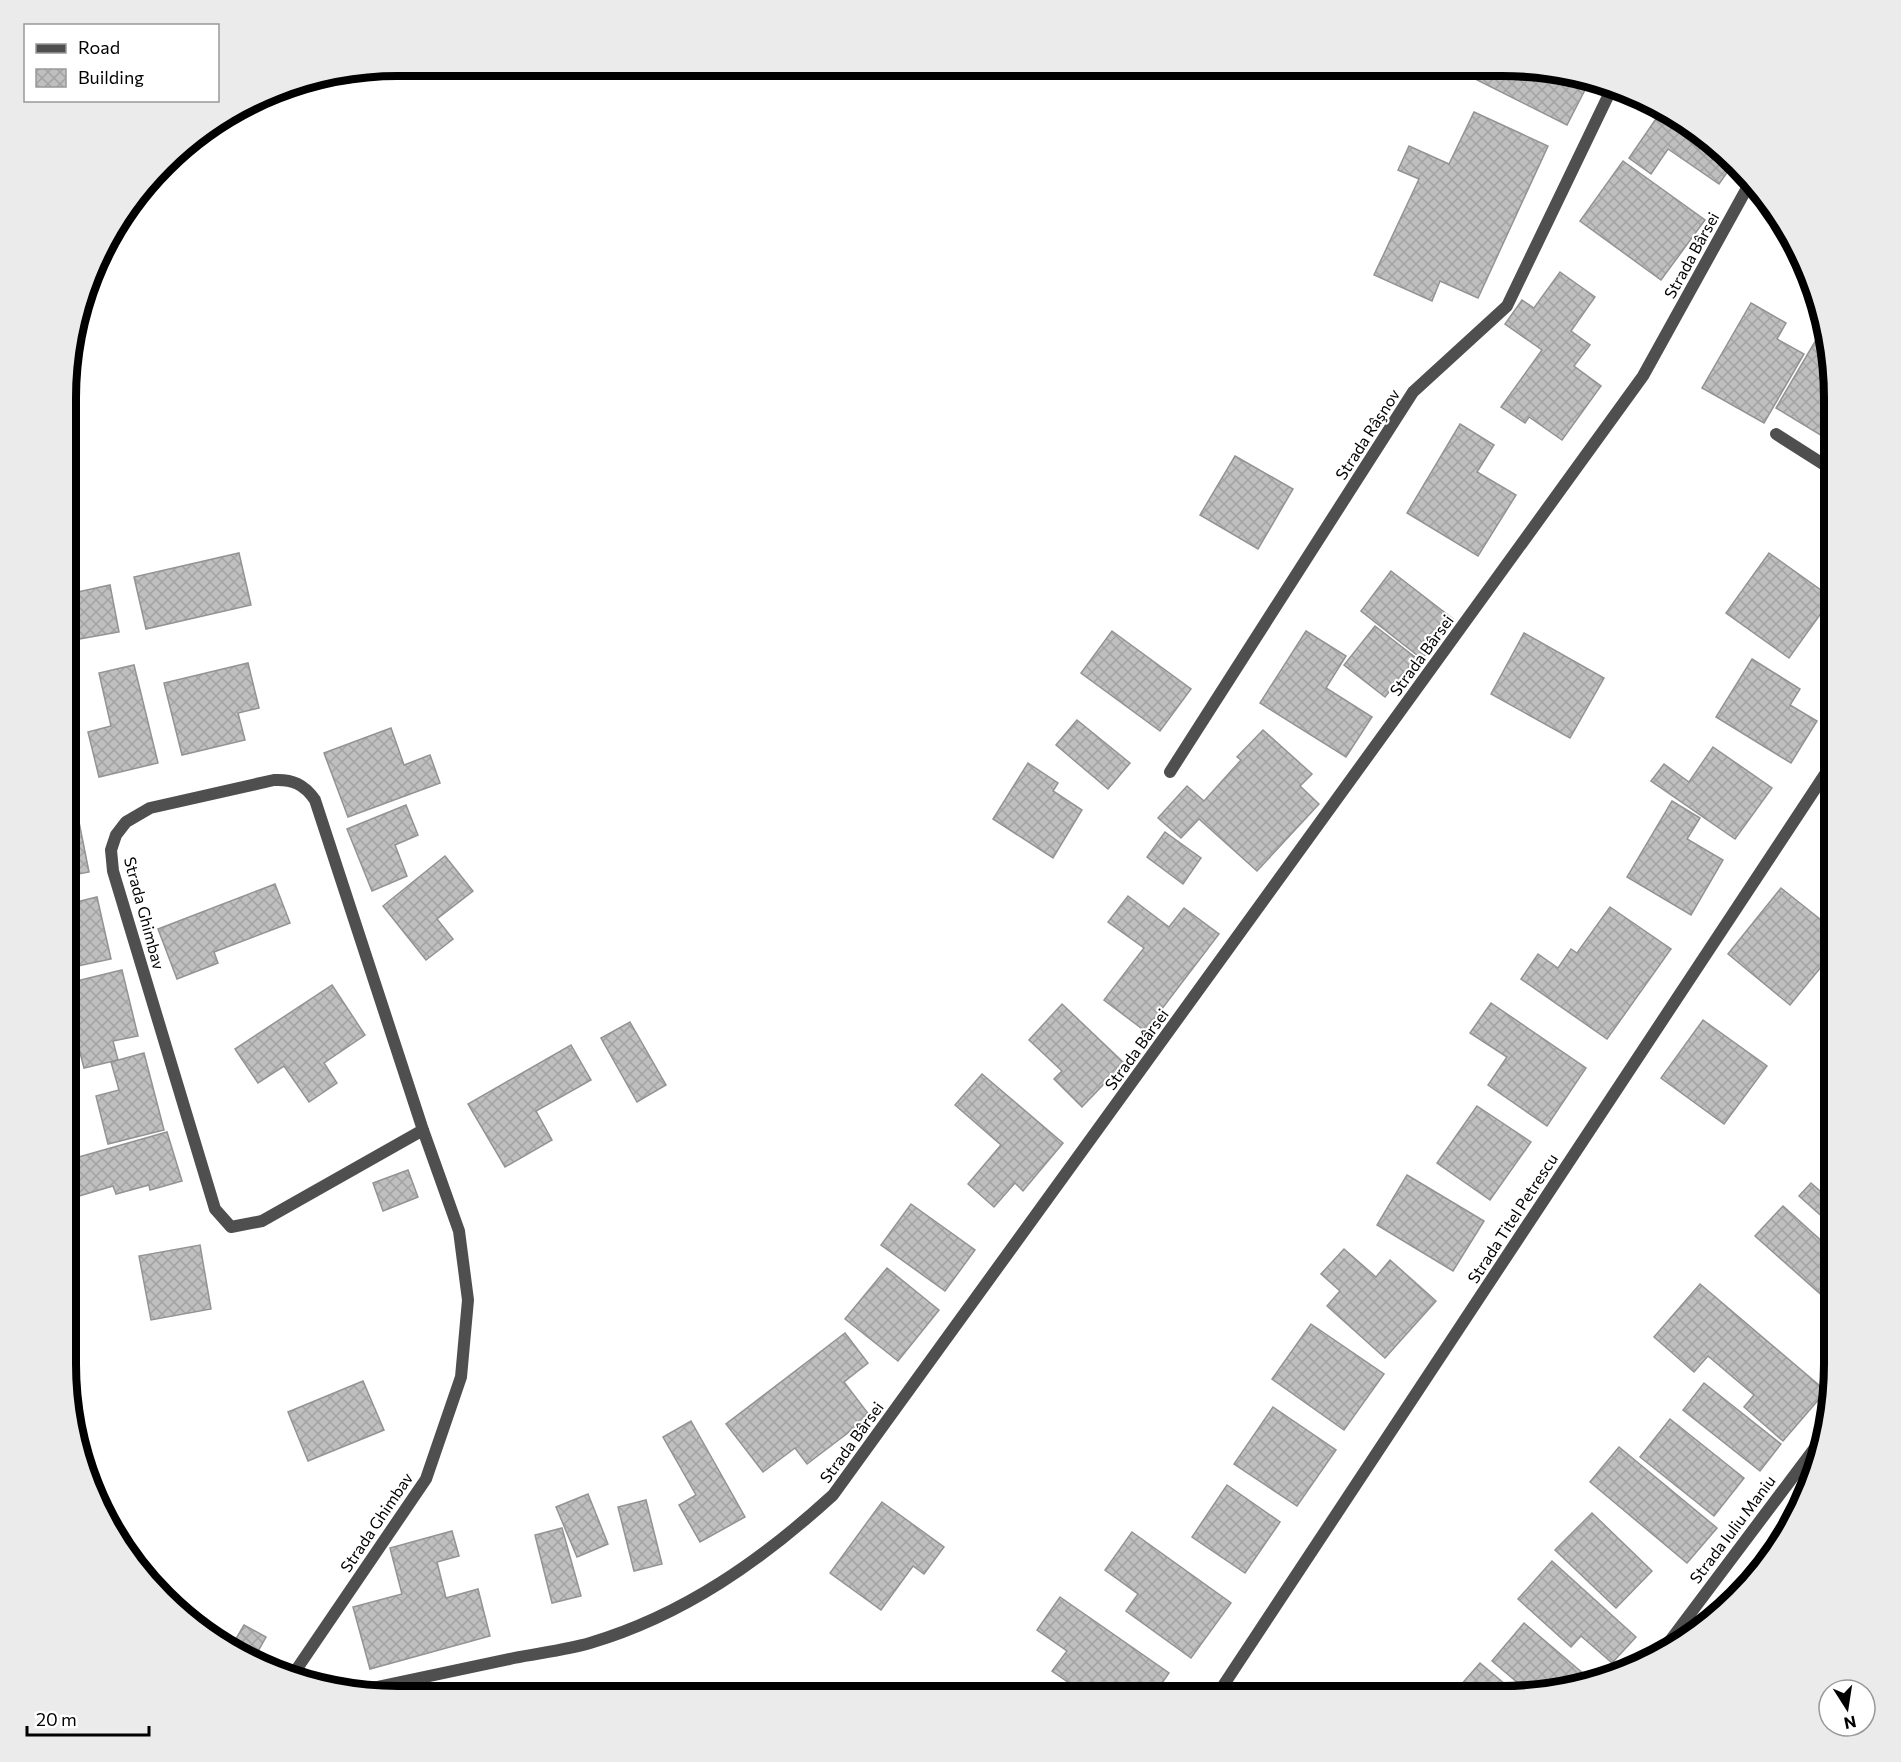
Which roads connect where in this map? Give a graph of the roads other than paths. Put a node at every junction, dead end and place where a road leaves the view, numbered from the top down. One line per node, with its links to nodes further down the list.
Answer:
1 (1609, 95): 5 (street, Strada Râşnov)
2 (1747, 188): 11 (street, Strada Bârsei)
3 (1776, 434): 4 (street)
4 (1824, 465)
5 (1170, 772)
6 (1824, 774): 12 (street, Strada Titel Petrescu)
7 (423, 1130): 7 (street, Strada Ghimbav); 10 (street, Strada Ghimbav)
8 (1814, 1448): 9 (street, Strada Iuliu Maniu)
9 (1674, 1636)
10 (297, 1669)
11 (385, 1685)
12 (1223, 1686)

